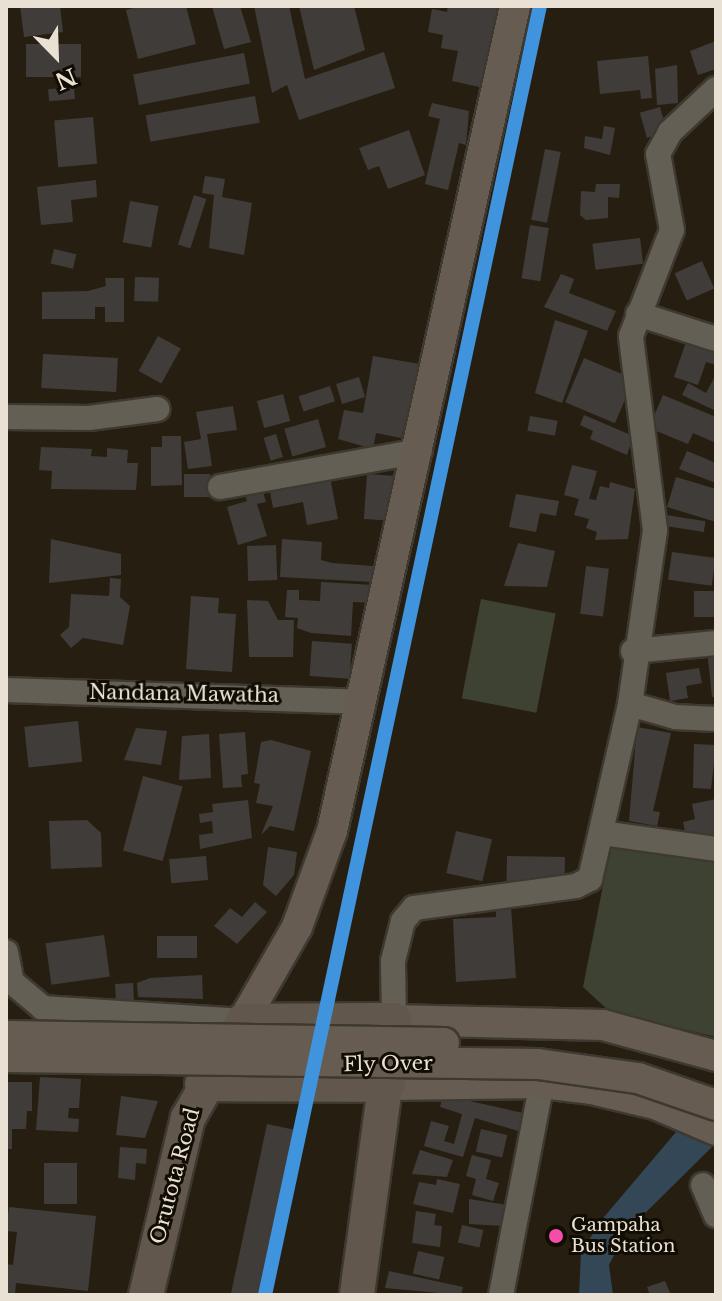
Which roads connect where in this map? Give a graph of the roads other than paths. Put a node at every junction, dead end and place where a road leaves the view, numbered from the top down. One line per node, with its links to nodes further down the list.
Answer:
1 (515, 6): 7 (main road)
2 (716, 89): 3 (street)
3 (638, 314): 4 (street); 10 (street)
4 (716, 339)
5 (157, 409): 6 (street)
6 (6, 417)
7 (420, 451): 8 (street); 12 (main road)
8 (220, 487)
9 (716, 643): 10 (street)
10 (633, 651): 13 (street)
11 (6, 690): 12 (street, Nandana Mawatha)
12 (363, 702): 19 (main road)
13 (630, 704): 14 (street); 15 (street)
14 (716, 719)
15 (602, 833): 16 (street); 18 (street)
16 (716, 849)
17 (6, 952): 19 (street)
18 (394, 1020): 19 (highway); 21 (main road); 25 (highway)
19 (243, 1021): 24 (highway, Orutota Road)
20 (6, 1036): 26 (main road, Fly Over, bridge)
21 (716, 1056)
22 (6, 1057): 27 (main road, Fly Over, bridge)
23 (542, 1083): 25 (main road); 28 (main road); 33 (street)
24 (202, 1084): 25 (highway); 31 (highway, Orutota Road)
25 (388, 1085): 32 (highway)
26 (716, 1085)
27 (716, 1105)
28 (716, 1130)
29 (703, 1185): 30 (street)
30 (716, 1215)
31 (146, 1295)
32 (357, 1295)
33 (501, 1295)

